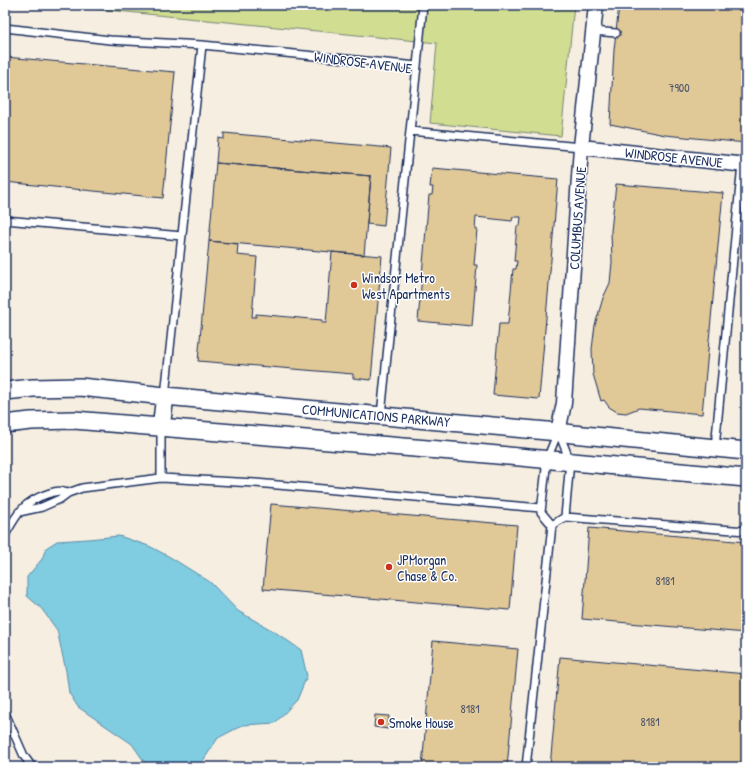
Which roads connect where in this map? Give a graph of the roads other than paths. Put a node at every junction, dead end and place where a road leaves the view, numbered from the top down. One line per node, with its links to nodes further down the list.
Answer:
1 (423, 5): 7 (lane)
2 (596, 5): 4 (street, COLUMBUS AVENUE)
3 (5, 28): 6 (lane, WINDROSE AVENUE)
4 (593, 31): 5 (lane); 9 (street, COLUMBUS AVENUE)
5 (616, 33)
6 (202, 45): 7 (lane, WINDROSE AVENUE); 12 (lane)
7 (417, 66): 8 (lane, WINDROSE AVENUE)
8 (410, 131): 9 (lane, WINDROSE AVENUE); 15 (lane)
9 (581, 147): 10 (street, WINDROSE AVENUE); 18 (street, COLUMBUS AVENUE)
10 (744, 165): 19 (lane)
11 (5, 220): 12 (lane)
12 (182, 236): 14 (lane)
13 (5, 391): 14 (street, COMMUNICATIONS PARKWAY)
14 (165, 396): 15 (street, COMMUNICATIONS PARKWAY); 17 (street)
15 (381, 415): 18 (street, COMMUNICATIONS PARKWAY)
16 (5, 424): 17 (street, COMMUNICATIONS PARKWAY)
17 (160, 428): 21 (street, COMMUNICATIONS PARKWAY); 23 (lane)
18 (558, 432): 19 (street, COMMUNICATIONS PARKWAY); 21 (lane); 22 (lane)
19 (715, 449): 20 (street, COMMUNICATIONS PARKWAY)
20 (746, 451)
21 (547, 459): 22 (street, COMMUNICATIONS PARKWAY); 26 (lane)
22 (570, 461): 24 (street, COMMUNICATIONS PARKWAY); 28 (lane)
23 (161, 478): 25 (lane); 26 (lane)
24 (746, 478)
25 (68, 493): 27 (lane); 27 (lane)
26 (541, 508): 29 (lane)
27 (19, 512): 31 (lane)
28 (565, 517): 29 (lane); 30 (lane)
29 (552, 525): 34 (lane)
30 (746, 531)
31 (5, 535)
32 (5, 713): 33 (lane)
33 (32, 767)
34 (526, 767)

